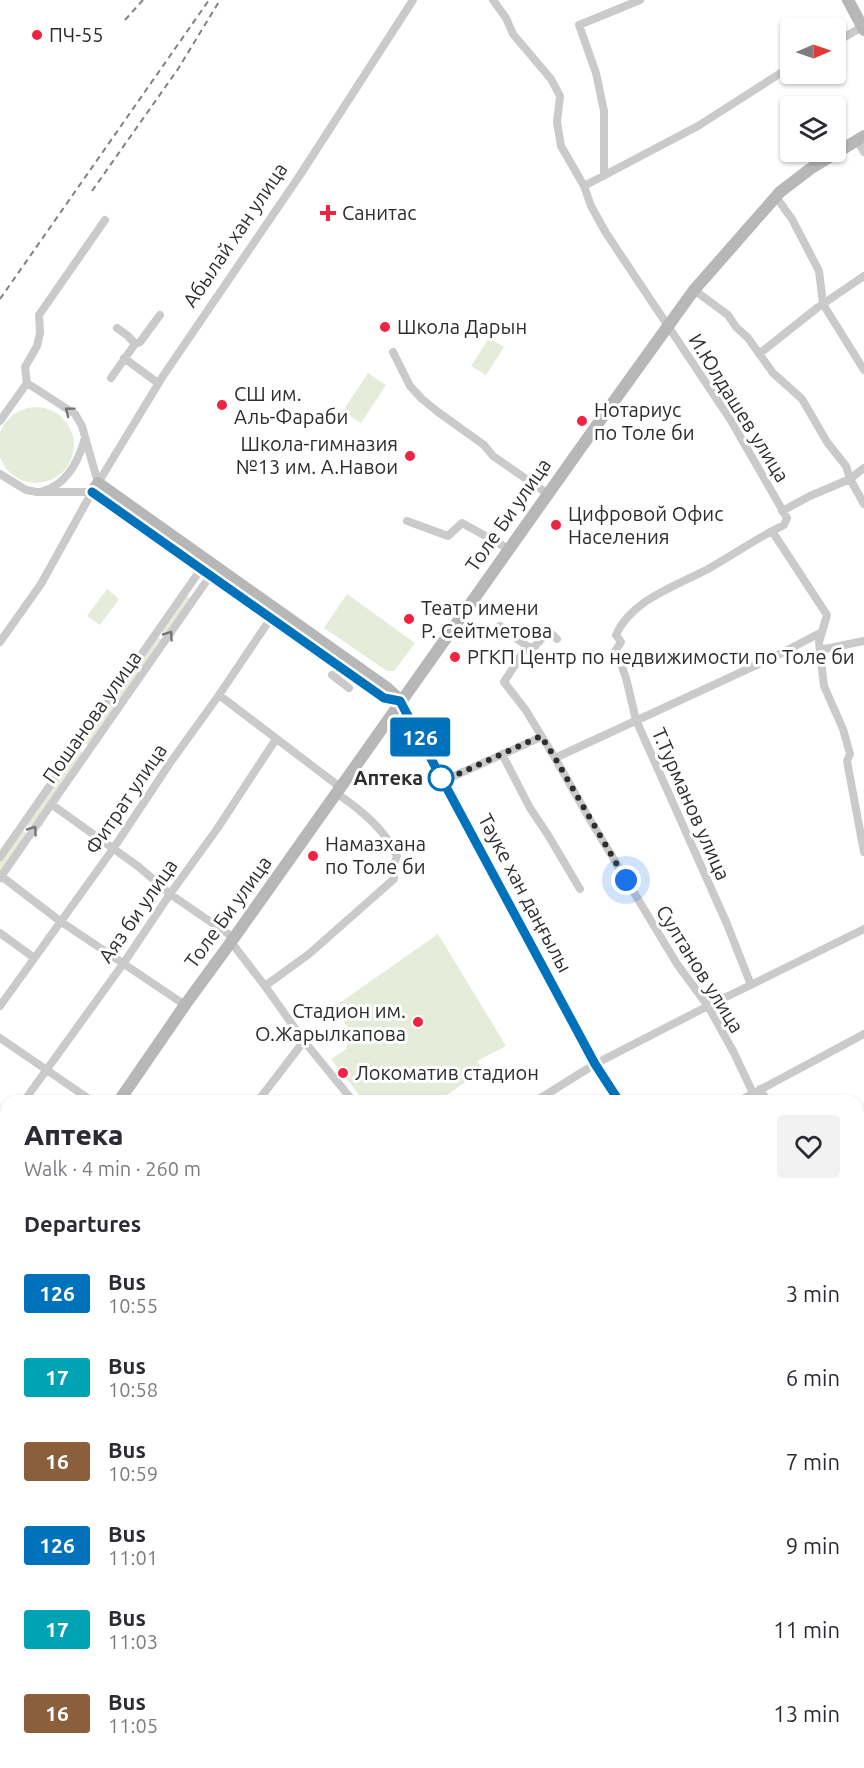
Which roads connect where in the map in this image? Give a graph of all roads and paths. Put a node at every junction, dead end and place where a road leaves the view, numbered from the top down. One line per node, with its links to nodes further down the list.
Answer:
1 (413, 0): 28 (street, Абылай хан улица)
2 (493, 0): 11 (street, И.Юлдашев улица)
3 (639, 0): 10 (street)
4 (848, 0): 5 (street)
5 (863, 25): 6 (street)
6 (846, 36)
7 (780, 73): 10 (street)
8 (861, 138): 9 (street); 12 (street, Толе Би улица)
9 (864, 152)
10 (604, 176): 11 (street)
11 (584, 186): 18 (street, И.Юлдашев улица)
12 (776, 197): 15 (street, Толе Би улица); 16 (street)
13 (105, 220): 27 (street)
14 (864, 276): 16 (street)
15 (694, 290): 18 (street, Толе Би улица); 22 (street)
16 (823, 304): 22 (street); 23 (street)
17 (160, 315): 20 (street)
18 (669, 326): 36 (street, Толе Би улица); 38 (street, И.Юлдашев улица)
19 (117, 328): 20 (street)
20 (135, 344): 24 (street)
21 (393, 352): 36 (street)
22 (759, 354): 33 (street)
23 (860, 354): 25 (street)
24 (124, 358): 26 (street); 28 (street)
25 (864, 370)
26 (111, 378)
27 (27, 383): 29 (street); 30 (street, one-way to 27)
28 (158, 384): 34 (street, Абылай хан улица)
29 (0, 422)
30 (85, 437): 34 (street); 35 (street)
31 (864, 468): 33 (street)
32 (0, 474): 35 (street)
33 (850, 479): 37 (street); 38 (street)
34 (95, 488): 35 (street); 42 (street, Тәуке хан даңғылы); 43 (street, Тәуке хан даңғылы); 48 (street, Абылай хан улица)
35 (37, 492)
36 (548, 494): 41 (street, Толе Би улица)
37 (864, 504)
38 (783, 511): 40 (street, И.Юлдашев улица)
39 (407, 521): 41 (street)
40 (772, 531): 45 (street); 55 (street, Т.Турманов улица)
41 (509, 549): 54 (street, Толе Би улица)
42 (206, 572): 43 (street, Тәуке хан даңғылы); 62 (street, Пошанова улица, one-way to 42); 65 (street, Пошанова улица)
43 (274, 614): 53 (street, Фитрат улица); 54 (street, Тәуке хан даңғылы)
44 (500, 626): 49 (street)
45 (822, 632): 50 (street); 55 (street)
46 (557, 639): 49 (street, Султанов улица)
47 (864, 641): 50 (street)
48 (0, 642)
49 (525, 649): 56 (street, Султанов улица)
50 (820, 650): 64 (street)
51 (332, 675): 52 (street)
52 (349, 688)
53 (219, 695): 57 (street); 63 (street, Фитрат улица)
54 (400, 701): 60 (street, Тәуке хан даңғылы); 61 (street, Толе Би улица)
55 (636, 720): 59 (street); 75 (street, Т.Турманов улица)
56 (541, 736): 58 (street); 59 (street, Султанов улица)
57 (276, 739): 61 (street); 68 (street, Аяз би улица)
58 (502, 754): 60 (street); 67 (street)
59 (555, 758): 79 (street, Султанов улица)
60 (443, 781): 83 (street, Тәуке хан даңғылы)
61 (338, 790): 72 (street, Толе Би улица); 76 (street)
62 (51, 804): 63 (street); 66 (street, Пошанова улица, one-way to 62)
63 (113, 849): 68 (street); 69 (street, Фитрат улица)
64 (864, 852)
65 (0, 857)
66 (1, 877): 69 (street)
67 (580, 889)
68 (170, 894): 72 (street); 74 (street, Аяз би улица)
69 (60, 921): 73 (street, Фитрат улица); 74 (street)
70 (864, 929): 75 (street)
71 (0, 933): 73 (street)
72 (232, 940): 76 (street); 77 (street, Толе Би улица)
73 (33, 957): 78 (street, Фитрат улица)
74 (123, 964): 77 (street); 84 (street, Аяз би улица)
75 (751, 985): 79 (street)
76 (265, 986): 82 (street)
77 (184, 1005): 88 (street, Толе Би улица)
78 (0, 1006)
79 (708, 1006): 83 (street); 85 (street, Султанов улица)
80 (864, 1034): 85 (street)
81 (0, 1038): 84 (street)
82 (304, 1041): 89 (street); 90 (street)
83 (595, 1064): 91 (street); 92 (street, Тәуке хан даңғылы)
84 (47, 1070): 86 (street, Аяз би улица); 87 (street)
85 (757, 1091): 93 (street); 94 (street, Султанов улица)
86 (28, 1095)
87 (83, 1095)
88 (123, 1095)
89 (263, 1095)
90 (348, 1095)
91 (546, 1095)
92 (615, 1095)
93 (750, 1095)
94 (761, 1095)

